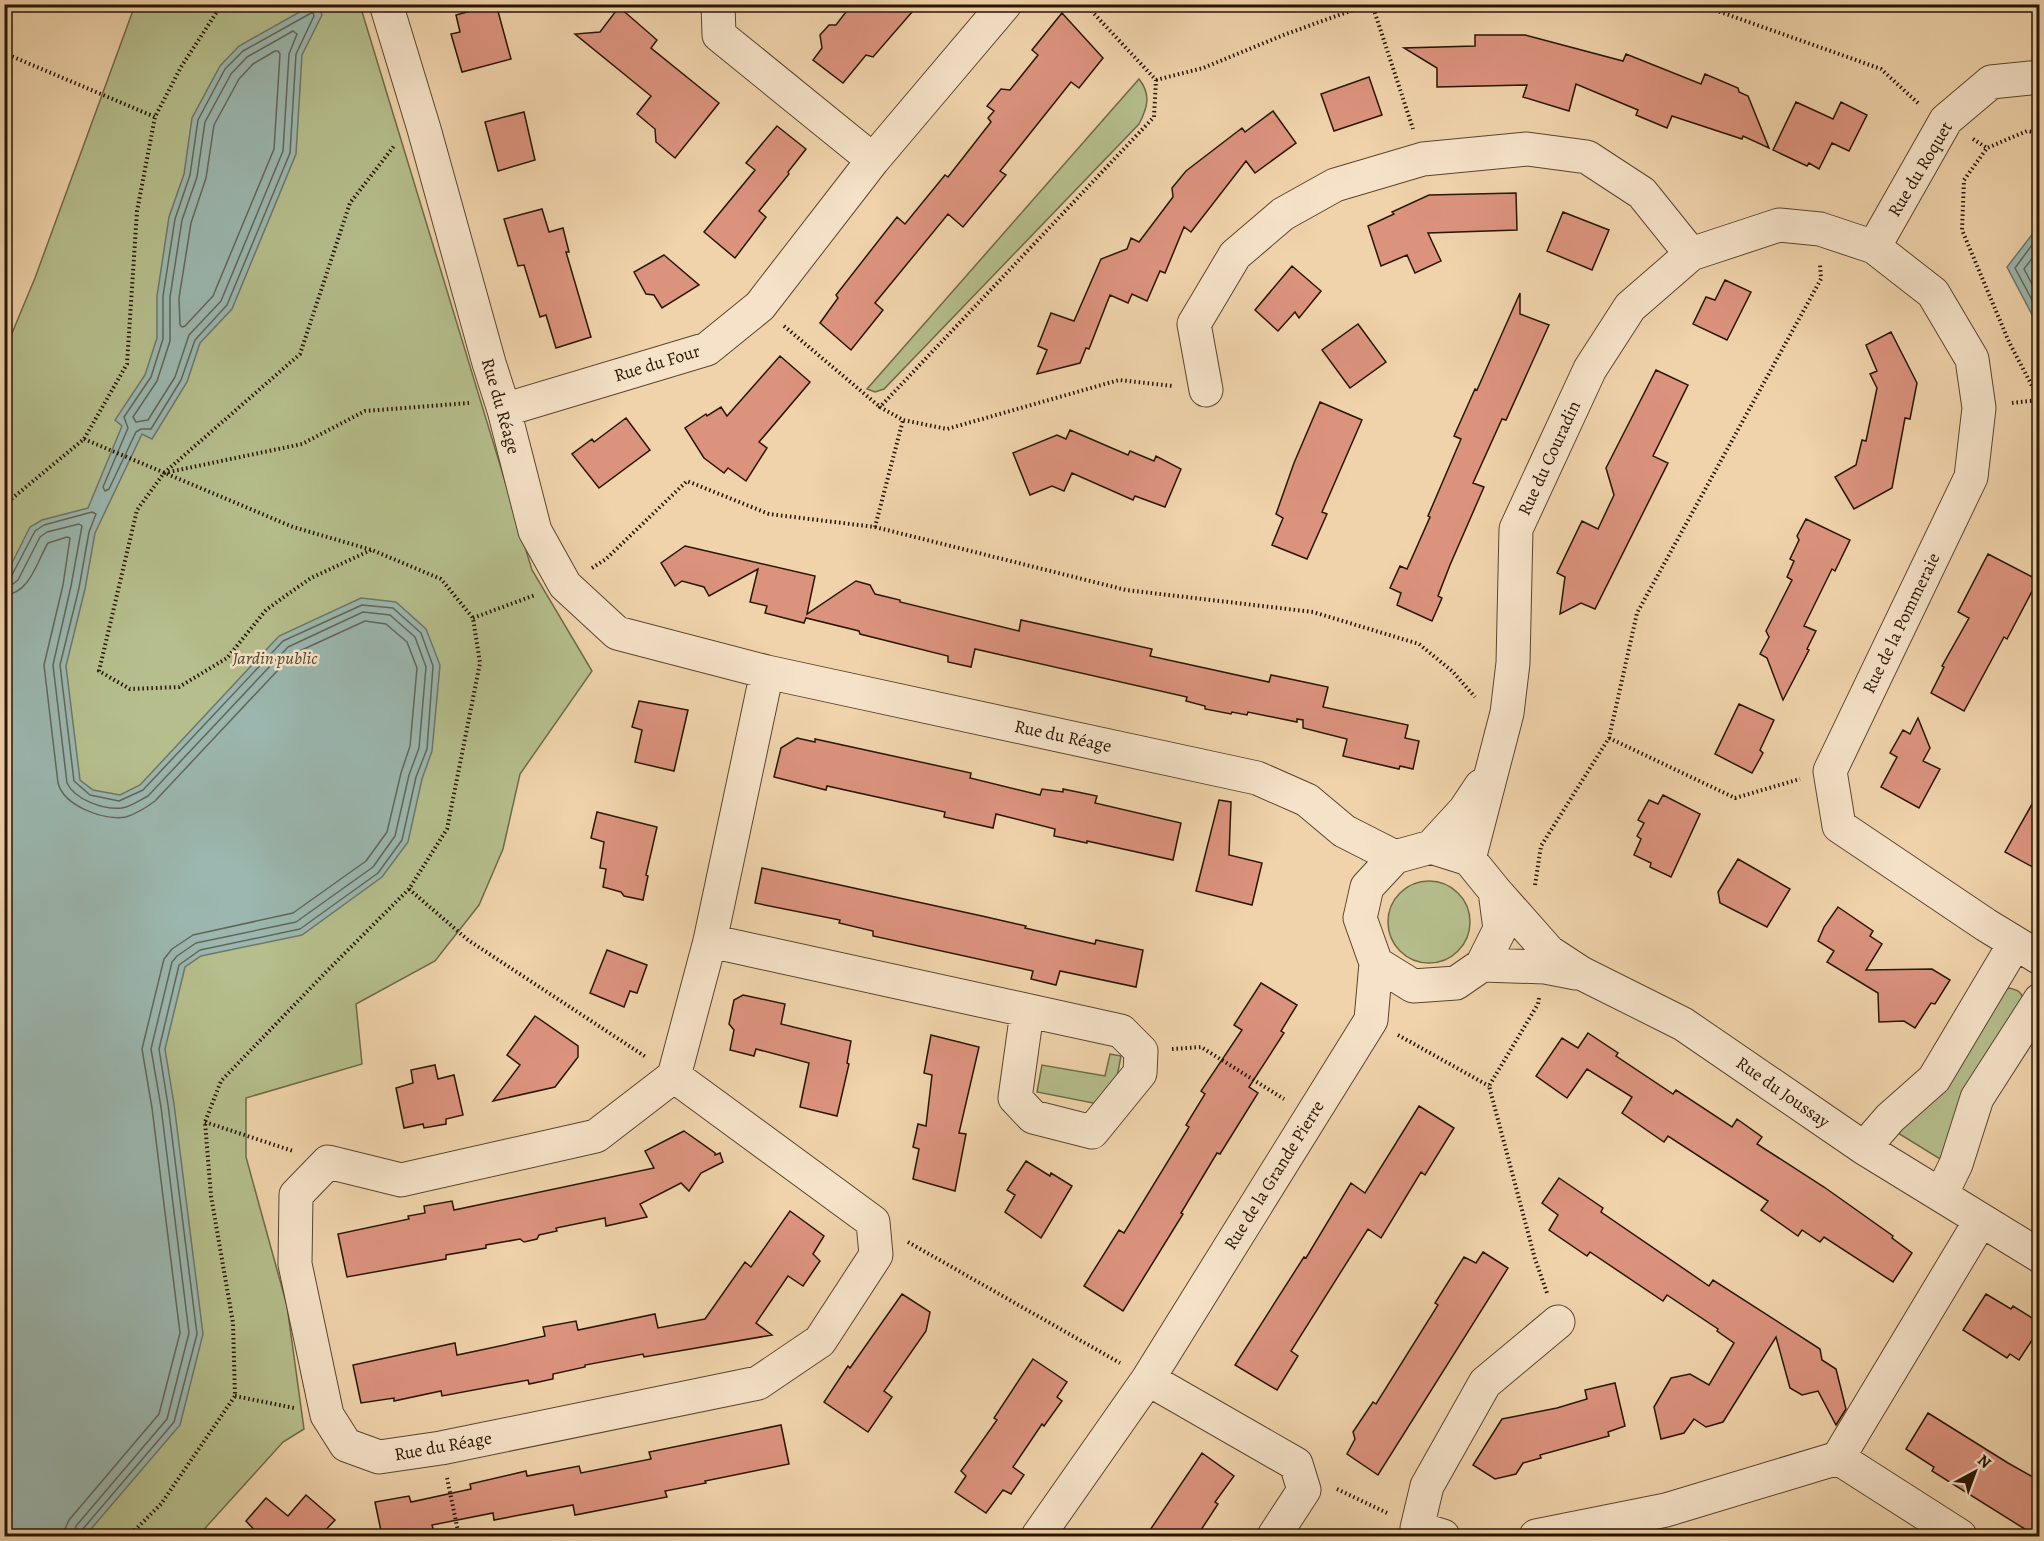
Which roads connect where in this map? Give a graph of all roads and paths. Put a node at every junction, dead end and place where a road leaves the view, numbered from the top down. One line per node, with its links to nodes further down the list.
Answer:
1 (222, 4): 12 (path)
2 (386, 4): 11 (street, Rue du Réage)
3 (718, 4): 17 (street)
4 (1005, 4): 17 (street, Rue du Four)
5 (1085, 4): 10 (path)
6 (1371, 4): 10 (path); 16 (path)
7 (1698, 4): 13 (path)
8 (4, 53): 12 (path)
9 (2040, 77): 13 (street, Rue du Roquet)
10 (1156, 81): 25 (path)
11 (419, 113): 26 (street, Rue du Réage); 29 (path)
12 (155, 117): 28 (path)
13 (1946, 120): 15 (path); 19 (street, Rue du Roquet)
14 (2040, 132): 15 (path)
15 (1987, 148): 23 (path)
16 (1423, 159): 20 (street); 22 (street)
17 (873, 160): 21 (street, Rue du Four)
18 (1820, 229): 19 (street, Rue du Couradin); 20 (street, Rue du Couradin); 37 (path)
19 (1874, 247): 38 (street, Rue de la Pommeraie)
20 (1691, 254): 36 (street, Rue du Couradin)
21 (760, 306): 25 (path); 26 (street, Rue du Four)
22 (1206, 390): 27 (path)
23 (2040, 401)
24 (470, 403): 29 (path)
25 (880, 407): 27 (path)
26 (504, 410): 33 (street, Rue du Réage)
27 (903, 420): 31 (path)
28 (84, 439): 29 (path); 30 (path)
29 (164, 473): 32 (path); 32 (path)
30 (4, 510)
31 (875, 527): 33 (path); 36 (path)
32 (372, 550): 34 (path)
33 (566, 586): 34 (path); 35 (street, Rue du Réage)
34 (473, 618): 45 (path)
35 (767, 672): 40 (street, Rue du Réage); 48 (street)
36 (1507, 713): 39 (street, Rue du Couradin)
37 (1609, 738): 38 (path); 47 (path)
38 (1830, 771): 49 (street)
39 (1490, 772): 41 (street); 43 (street)
40 (1344, 831): 42 (street); 44 (street)
41 (1431, 847): 42 (street); 43 (street)
42 (1395, 857): 44 (street)
43 (1469, 859): 46 (street)
44 (1367, 887): 50 (street)
45 (410, 890): 59 (path); 62 (path)
46 (1495, 891): 51 (street); 53 (street, Rue du Joussay)
47 (1538, 894)
48 (710, 941): 56 (street); 59 (street)
49 (2027, 951): 63 (street)
50 (1376, 963): 54 (street); 57 (street, Rue de la Grande Pierre)
51 (1482, 965): 52 (street, Rue du Joussay); 54 (street)
52 (1545, 967): 53 (street, Rue du Joussay); 60 (path)
53 (1581, 974): 63 (street, Rue du Joussay)
54 (1413, 986): 57 (street)
55 (2040, 1000): 65 (street)
56 (1028, 1012): 58 (street); 58 (street)
57 (1371, 1020): 60 (path); 61 (street, Rue de la Grande Pierre)
58 (1141, 1051): 61 (path)
59 (674, 1076): 64 (street); 67 (street)
60 (1489, 1086): 69 (path)
61 (1311, 1116): 70 (street, Rue de la Grande Pierre)
62 (205, 1122): 64 (path); 71 (path)
63 (1864, 1148): 65 (street, Rue du Joussay)
64 (328, 1162): 72 (street, Rue du Réage)
65 (1941, 1195): 66 (street, Rue du Joussay)
66 (1981, 1220): 68 (street, Rue du Joussay); 74 (street)
67 (873, 1222): 70 (path); 73 (street, Rue du Réage)
68 (2040, 1256)
69 (1558, 1322): 77 (street)
70 (1148, 1379): 75 (street); 80 (street, Rue de la Grande Pierre)
71 (235, 1396): 72 (path); 78 (path)
72 (327, 1415): 73 (street, Rue du Réage)
73 (441, 1448): 79 (path)
74 (1838, 1458): 76 (street); 83 (street)
75 (1304, 1490): 77 (path); 81 (street)
76 (1669, 1523): 82 (street)
77 (1430, 1532)
78 (129, 1536)
79 (459, 1536)
80 (1038, 1536)
81 (1274, 1536)
82 (1536, 1536)
83 (1960, 1536)

